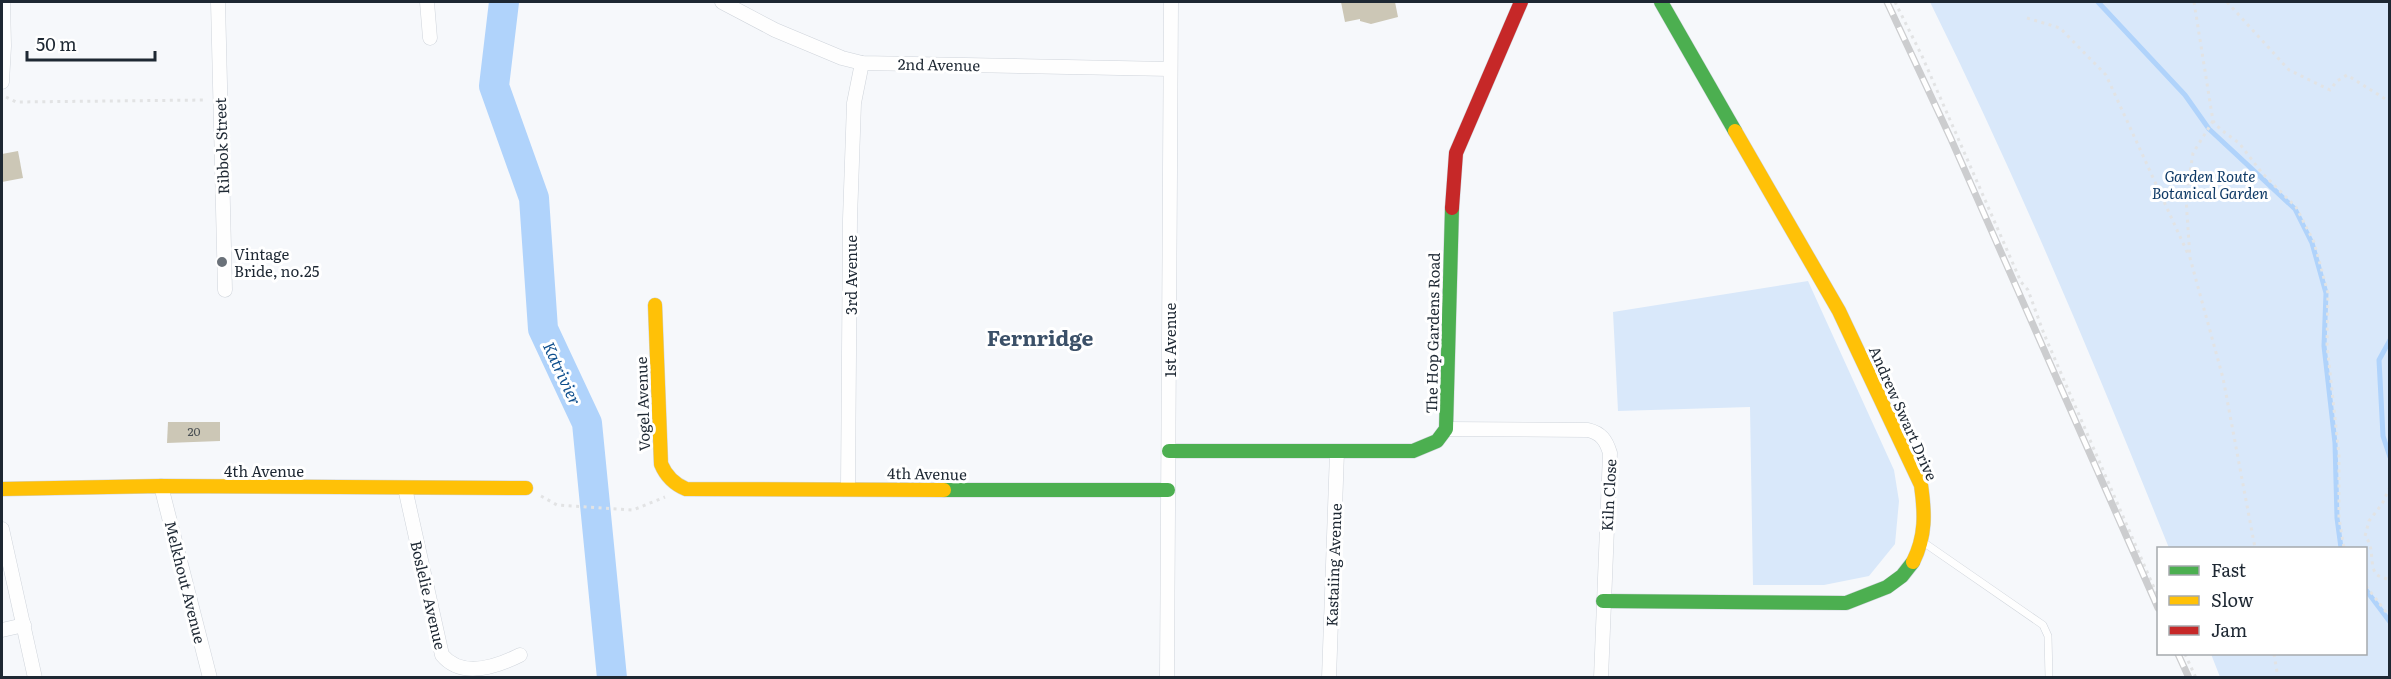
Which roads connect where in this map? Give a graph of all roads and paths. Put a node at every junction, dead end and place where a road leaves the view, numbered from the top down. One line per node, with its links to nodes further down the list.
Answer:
1 (3, 2): 15 (street)
2 (218, 2): 17 (street, Ribbok Street)
3 (427, 2): 12 (street)
4 (722, 2): 13 (street, 2nd Avenue)
5 (1171, 2): 14 (street, 1st Avenue)
6 (1521, 2): 23 (street, The Hop Gardens Road)
7 (1661, 2): 35 (street, Andrew Swart Drive)
8 (1895, 2): 40 (path)
9 (2194, 2): 19 (path)
10 (2227, 2): 18 (path)
11 (2027, 18): 20 (path)
12 (430, 38)
13 (862, 63): 14 (street, 2nd Avenue); 30 (street, 3rd Avenue)
14 (1170, 69): 24 (street, 1st Avenue)
15 (2, 82)
16 (2, 95): 17 (path)
17 (219, 100): 21 (street, Ribbok Street)
18 (2390, 102)
19 (2213, 121): 20 (path); 37 (path)
20 (2190, 258): 36 (path)
21 (225, 290)
22 (655, 305): 32 (street, Vogel Avenue)
23 (1446, 429): 25 (street, The Hop Gardens Road); 41 (street, Kiln Close)
24 (1169, 451): 25 (street, The Hop Gardens Road); 33 (street, 1st Avenue)
25 (1337, 452): 51 (street, Kastaiing Avenue)
26 (161, 486): 28 (street, 4th Avenue); 31 (street, 4th Avenue); 49 (street, Melkhout Avenue)
27 (2390, 487): 38 (path)
28 (405, 488): 29 (street, 4th Avenue); 45 (street, Boslelie Avenue)
29 (526, 488): 32 (path)
30 (848, 488): 32 (street, 4th Avenue); 33 (street, 4th Avenue)
31 (2, 489)
32 (686, 489)
33 (1168, 490): 50 (street, 1st Avenue)
34 (2, 529): 43 (street)
35 (1923, 542): 41 (street, Andrew Swart Drive); 53 (lane)
36 (2255, 547)
37 (2344, 547)
38 (2390, 580)
39 (2367, 587): 42 (path)
40 (2157, 595)
41 (1603, 601): 52 (street, Kiln Close)
42 (2390, 617)
43 (24, 625): 44 (street); 48 (street)
44 (2, 630)
45 (520, 655)
46 (2185, 655): 54 (path)
47 (2274, 655): 55 (path)
48 (35, 678)
49 (210, 678)
50 (1167, 678)
51 (1329, 678)
52 (1601, 678)
53 (2049, 678)
54 (2196, 678)
55 (2278, 678)

